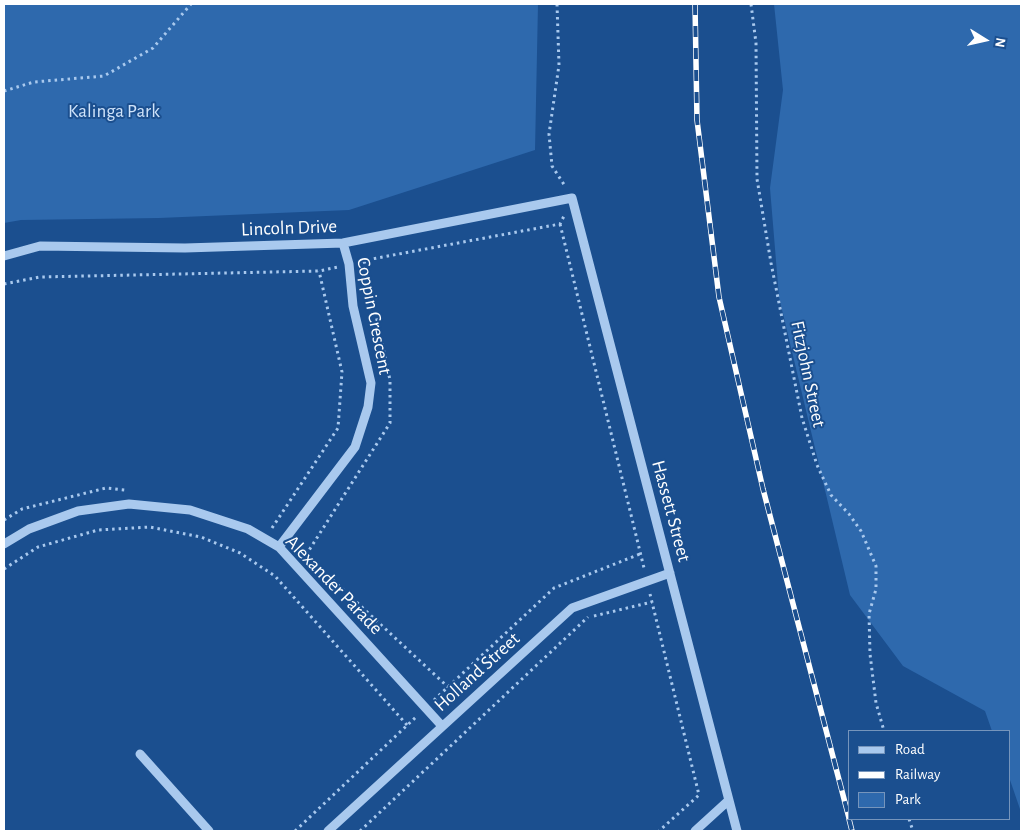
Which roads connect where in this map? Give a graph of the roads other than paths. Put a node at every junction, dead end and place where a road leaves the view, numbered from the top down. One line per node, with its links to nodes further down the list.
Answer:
1 (572, 198): 2 (street, Lincoln Drive); 6 (street, Hassett Street)
2 (343, 243): 3 (street, Lincoln Drive); 5 (street, Coppin Crescent)
3 (4, 256)
4 (4, 544): 5 (street, Alexander Parade)
5 (279, 547): 7 (street, Alexander Parade)
6 (670, 573): 7 (street, Holland Street); 9 (street, Hassett Street)
7 (442, 726): 11 (street, Holland Street)
8 (140, 754): 10 (street)
9 (729, 800): 12 (street); 13 (street, Hassett Street)
10 (209, 831)
11 (328, 831)
12 (695, 831)
13 (737, 831)

